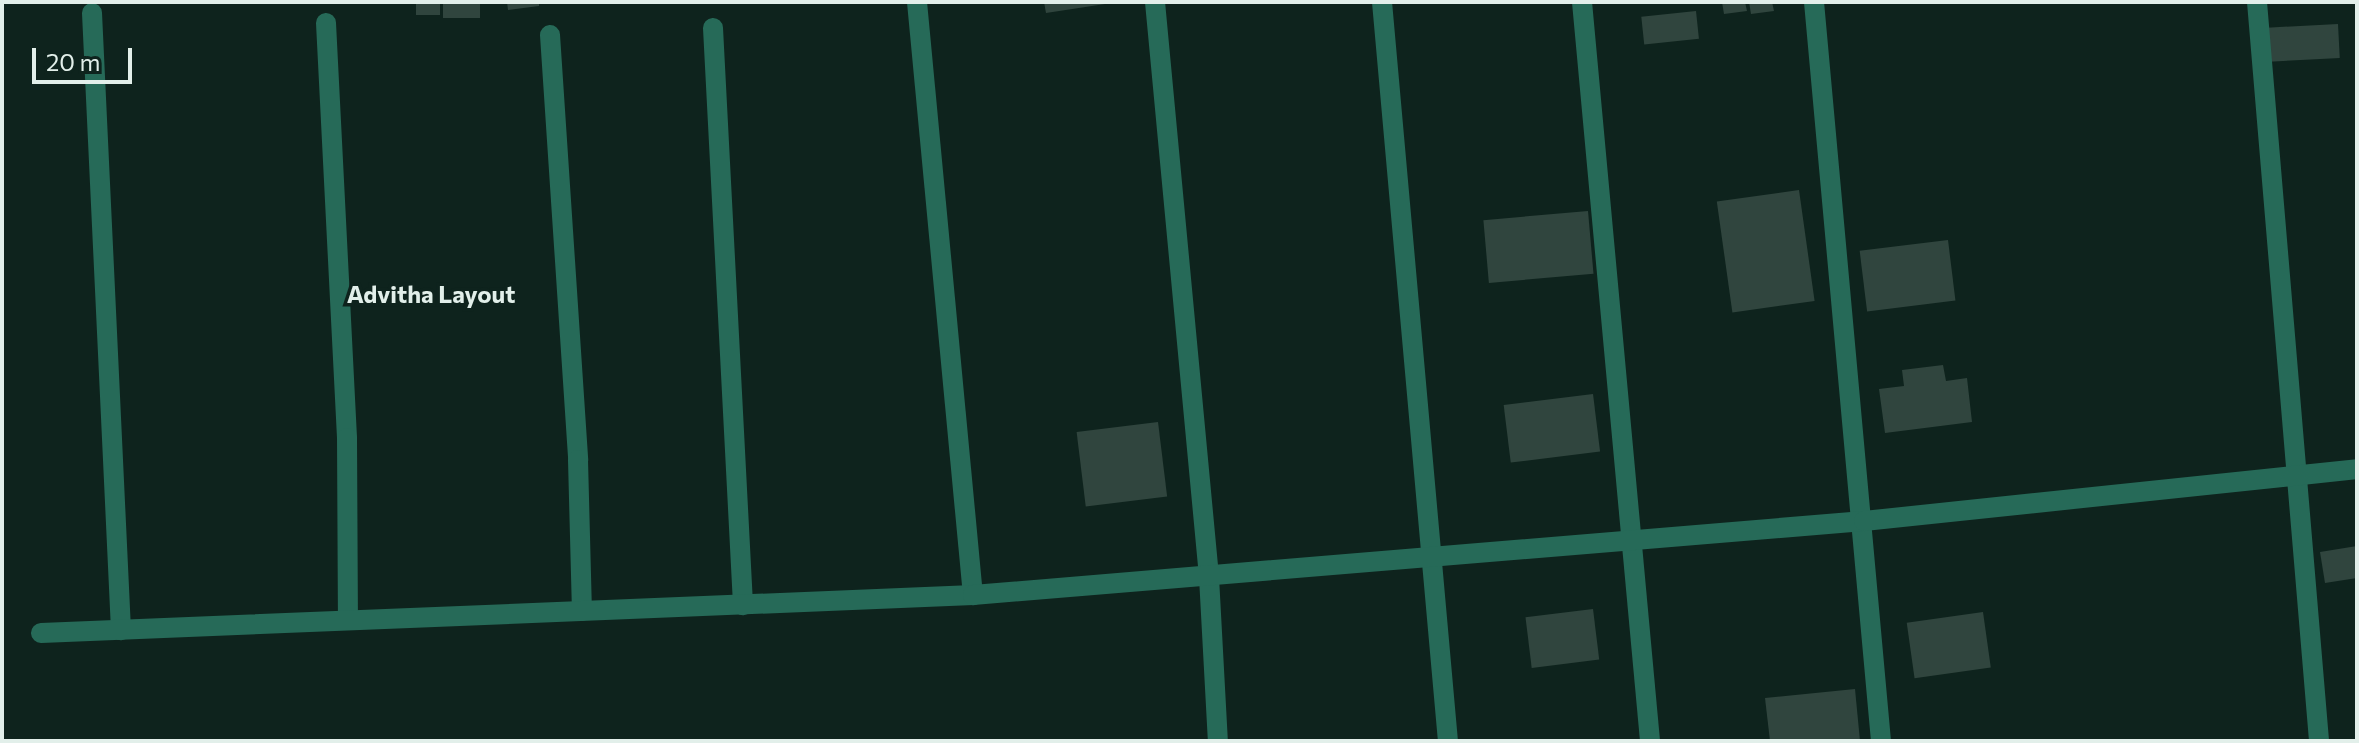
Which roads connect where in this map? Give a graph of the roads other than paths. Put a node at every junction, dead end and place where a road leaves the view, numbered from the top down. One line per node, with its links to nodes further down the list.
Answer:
1 (917, 2): 17 (street)
2 (1155, 2): 16 (street)
3 (1382, 2): 15 (street)
4 (1582, 2): 14 (street)
5 (1814, 2): 13 (street)
6 (2257, 2): 12 (street)
7 (92, 13): 21 (street)
8 (326, 23): 20 (street)
9 (713, 28): 18 (street)
10 (550, 35): 19 (street)
11 (2357, 469): 12 (street)
12 (2300, 476): 13 (street); 27 (street)
13 (1864, 521): 14 (street); 26 (street)
14 (1629, 542): 15 (street); 25 (street)
15 (1433, 559): 16 (street); 24 (street)
16 (1209, 577): 17 (street); 23 (street)
17 (973, 595): 18 (street)
18 (743, 605): 19 (street)
19 (582, 611): 20 (street)
20 (348, 620): 21 (street)
21 (121, 630): 22 (street)
22 (41, 633)
23 (1218, 741)
24 (1448, 741)
25 (1650, 741)
26 (1881, 741)
27 (2319, 741)

